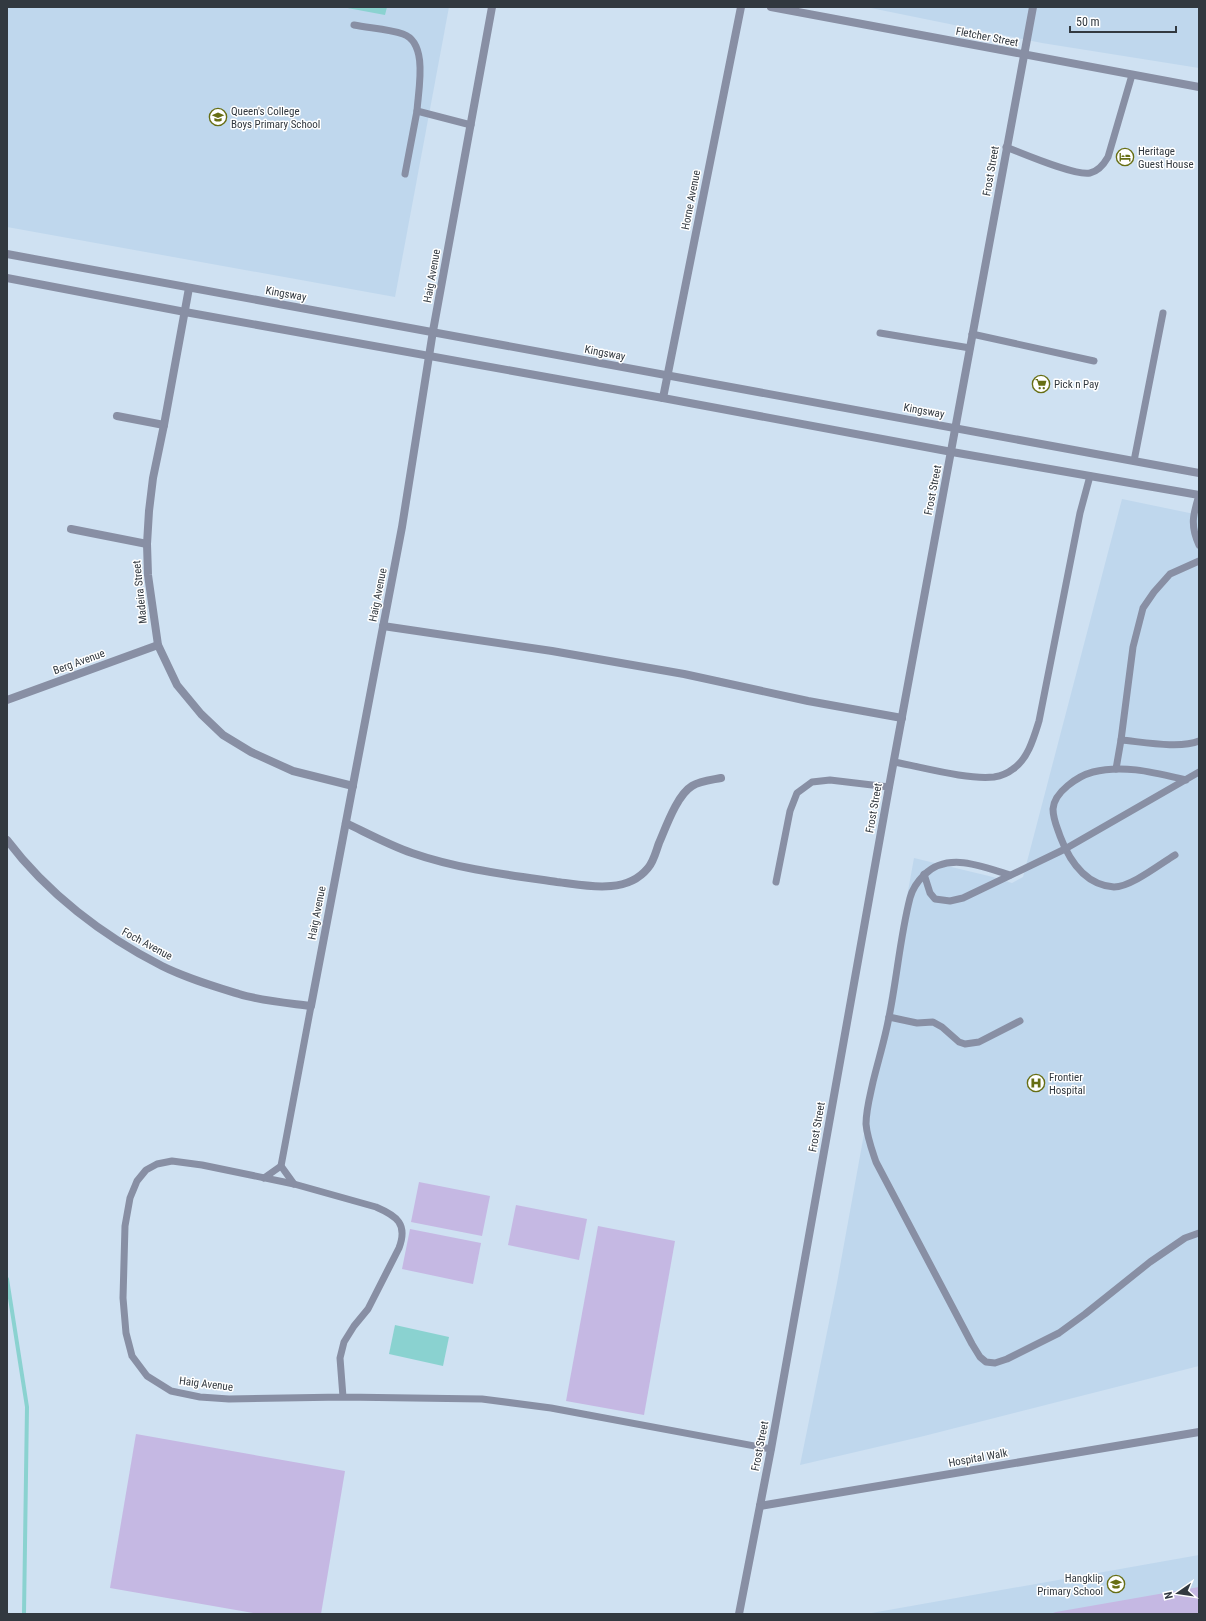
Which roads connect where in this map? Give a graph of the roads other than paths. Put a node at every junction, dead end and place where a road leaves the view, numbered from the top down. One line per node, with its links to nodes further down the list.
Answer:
1 (492, 7): 10 (street, Haig Avenue)
2 (741, 7): 24 (street, Horne Avenue)
3 (772, 7): 6 (street, Fletcher Street)
4 (1033, 7): 6 (street, Frost Street)
5 (354, 25): 9 (lane)
6 (1023, 55): 7 (street, Fletcher Street); 11 (street, Frost Street)
7 (1132, 75): 8 (street, Fletcher Street); 11 (lane)
8 (1199, 87)
9 (417, 111): 10 (lane); 12 (lane)
10 (471, 125): 18 (street, Haig Avenue)
11 (1006, 147): 20 (street, Frost Street)
12 (406, 174)
13 (7, 254): 15 (street, Kingsway)
14 (7, 278): 16 (street)
15 (189, 288): 16 (street, Madeira Street); 18 (street, Kingsway)
16 (185, 312): 22 (street); 27 (street, Madeira Street)
17 (1163, 313): 30 (lane)
18 (433, 331): 22 (street, Haig Avenue); 24 (street, Kingsway)
19 (880, 333): 21 (lane)
20 (972, 334): 21 (street, Frost Street); 23 (lane)
21 (970, 348): 28 (street, Frost Street)
22 (430, 355): 25 (street); 38 (street, Haig Avenue)
23 (1094, 361)
24 (667, 376): 25 (street, Horne Avenue); 28 (street, Kingsway)
25 (663, 398): 29 (street)
26 (117, 416): 27 (street)
27 (164, 425): 35 (street, Madeira Street)
28 (955, 428): 29 (street, Frost Street); 30 (street, Kingsway)
29 (952, 452): 32 (street); 41 (street, Frost Street)
30 (1134, 461): 31 (street, Kingsway)
31 (1199, 473)
32 (1090, 476): 33 (street); 44 (lane)
33 (1199, 495): 36 (lane)
34 (71, 528): 35 (street)
35 (147, 544): 39 (street, Madeira Street)
36 (1199, 545)
37 (1199, 561): 42 (lane)
38 (383, 626): 41 (street); 49 (street, Haig Avenue)
39 (158, 645): 40 (street, Berg Avenue); 49 (street, Madeira Street)
40 (7, 700)
41 (902, 718): 44 (street, Frost Street)
42 (1121, 740): 43 (lane); 45 (lane)
43 (1199, 740)
44 (894, 762): 50 (street, Frost Street)
45 (1116, 769): 48 (lane); 53 (lane)
46 (1199, 772): 48 (lane)
47 (721, 778): 51 (street)
48 (1186, 780): 53 (lane)
49 (353, 786): 51 (street, Haig Avenue)
50 (889, 787): 57 (lane); 67 (street, Frost Street)
51 (346, 823): 58 (street, Haig Avenue)
52 (7, 840): 58 (street, Foch Avenue)
53 (1065, 849): 54 (lane); 56 (lane)
54 (1175, 855)
55 (924, 874): 56 (lane); 56 (lane); 59 (lane)
56 (1010, 875)
57 (776, 882)
58 (311, 1006): 61 (lane, Haig Avenue)
59 (889, 1017): 60 (lane); 64 (lane)
60 (1020, 1021)
61 (281, 1166): 62 (lane); 63 (lane)
62 (264, 1178): 63 (lane, Haig Avenue); 65 (lane, Haig Avenue)
63 (294, 1184): 65 (lane, Haig Avenue)
64 (1199, 1233)
65 (343, 1397): 67 (lane, Haig Avenue)
66 (1199, 1432): 68 (street, Hospital Walk)
67 (771, 1449): 68 (street, Frost Street)
68 (760, 1506): 69 (street, Frost Street)
69 (739, 1614)

